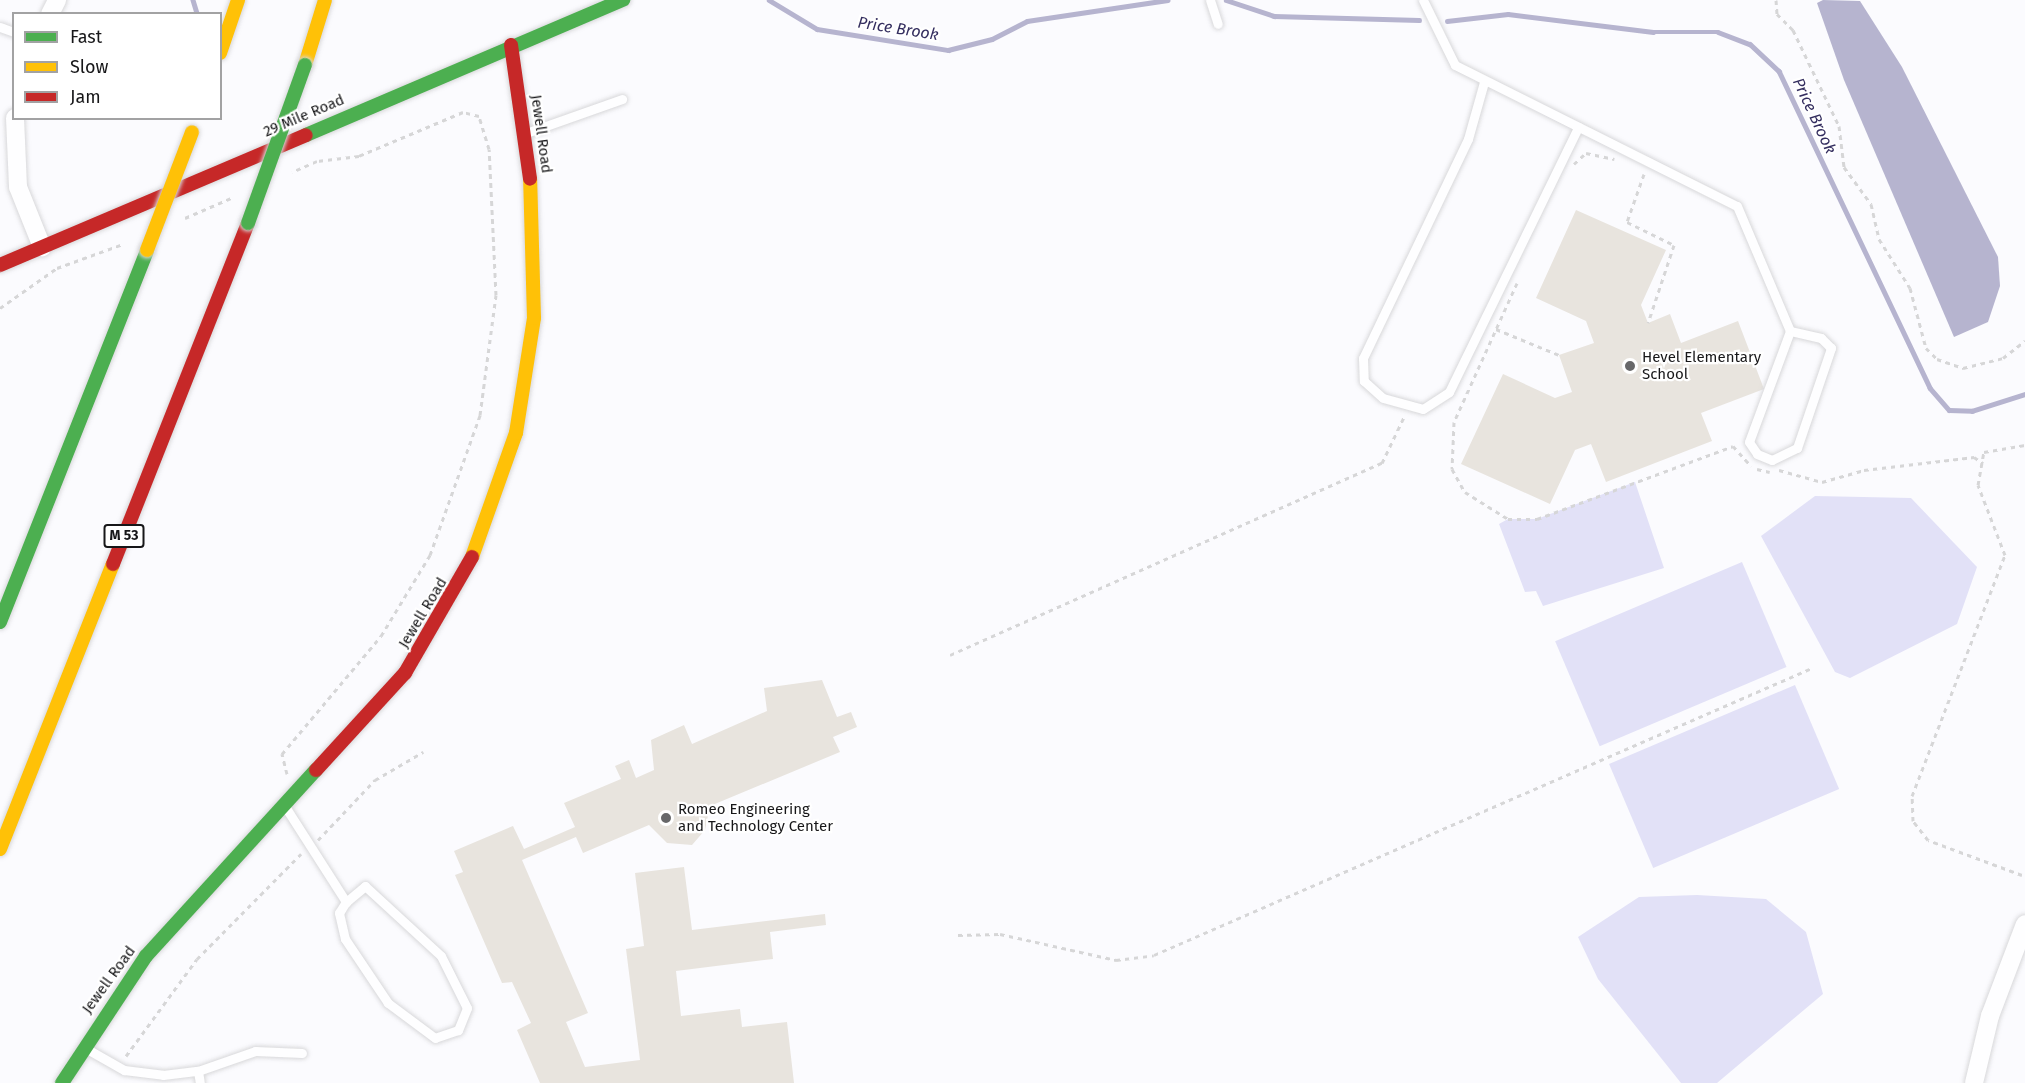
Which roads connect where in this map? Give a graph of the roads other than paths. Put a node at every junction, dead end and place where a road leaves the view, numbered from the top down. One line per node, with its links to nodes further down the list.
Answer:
1 (238, 0): 8 (main road)
2 (326, 0): 20 (main road, M 53, bridge)
3 (623, 0): 7 (main road, 29 Mile Road)
4 (1423, 0): 9 (lane)
5 (1211, 2): 6 (lane)
6 (1218, 24)
7 (511, 45): 14 (main road, Jewell Road); 15 (main road, 29 Mile Road)
8 (222, 47)
9 (1484, 82): 13 (lane); 13 (lane)
10 (622, 99): 14 (lane)
11 (15, 120): 15 (street)
12 (194, 125): 18 (main road, bridge)
13 (1578, 127): 17 (lane)
14 (524, 134): 19 (main road, Jewell Road)
15 (42, 247): 16 (main road, 29 Mile Road)
16 (0, 265)
17 (1790, 331): 17 (lane)
18 (0, 622)
19 (286, 808): 21 (lane); 23 (main road, Jewell Road)
20 (0, 849)
21 (346, 902): 21 (lane)
22 (2025, 924): 28 (street)
23 (83, 1047): 25 (lane); 26 (main road, Jewell Road)
24 (302, 1053): 25 (lane)
25 (198, 1071): 27 (lane)
26 (62, 1083)
27 (200, 1083)
28 (1974, 1083)

